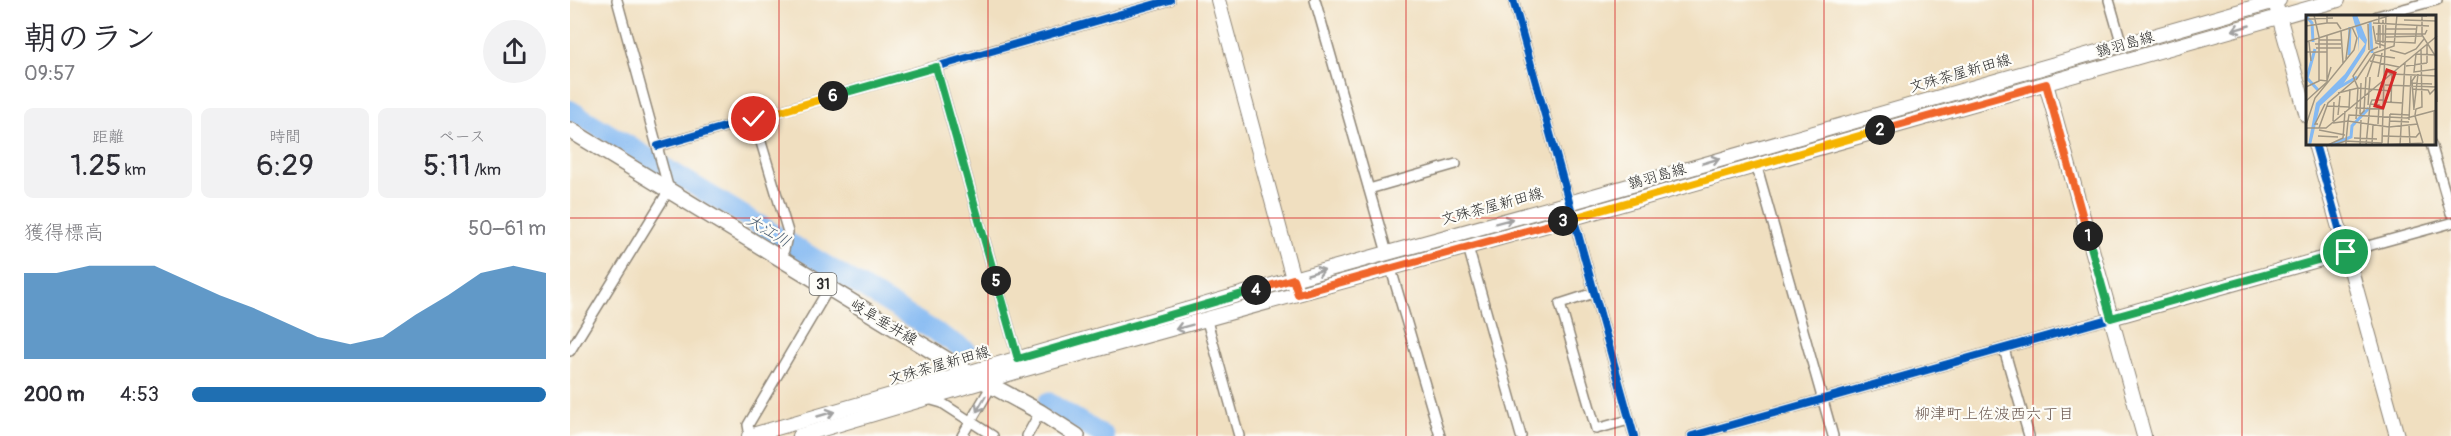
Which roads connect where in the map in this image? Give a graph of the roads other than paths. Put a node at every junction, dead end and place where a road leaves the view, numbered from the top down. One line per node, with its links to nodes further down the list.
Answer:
1 (617, 0): 18 (street)
2 (1170, 0): 13 (street)
3 (1218, 0): 34 (main road)
4 (1315, 0): 24 (street)
5 (1513, 0): 25 (street)
6 (2109, 0): 12 (street)
7 (2337, 0): 11 (main road, 鶉羽島線)
8 (2437, 0): 10 (street)
9 (2277, 1): 11 (main road); 12 (main road, 文殊茶屋新田線)
10 (2394, 14)
11 (2279, 17): 14 (main road, 鶉羽島線, one-way to 14); 15 (main road)
12 (2122, 45): 25 (main road, 文殊茶屋新田線, one-way to 12)
13 (936, 67): 16 (street); 42 (street)
14 (2046, 84): 22 (main road, 鶉羽島線); 38 (main road)
15 (2306, 112)
16 (754, 119): 18 (street); 32 (street)
17 (570, 130): 23 (main road, 岐阜垂井線 / 31)
18 (658, 146): 23 (street)
19 (2316, 146): 30 (main road)
20 (2432, 146): 26 (street)
21 (1456, 164): 24 (street)
22 (1756, 165): 27 (main road, 鶉羽島線); 45 (street)
23 (667, 183): 32 (main road, 岐阜垂井線 / 31); 41 (street)
24 (1369, 189): 31 (street)
25 (1569, 203): 27 (street); 31 (main road, 文殊茶屋新田線, one-way to 25)
26 (2451, 213)
27 (1573, 218): 29 (main road, 鶉羽島線); 36 (street)
28 (2451, 223): 30 (street)
29 (1468, 247): 33 (main road, 鶉羽島線); 58 (street)
30 (2346, 252): 38 (main road); 64 (main road)
31 (1387, 253): 34 (main road, 文殊茶屋新田線, one-way to 31)
32 (781, 254): 35 (main road, 岐阜垂井線 / 31)
33 (1391, 269): 37 (main road, 鶉羽島線); 57 (street)
34 (1293, 279): 37 (main road); 42 (main road, 文殊茶屋新田線)
35 (829, 288): 43 (main road, 岐阜垂井線 / 31); 50 (street)
36 (1594, 293): 48 (street); 48 (street)
37 (1298, 294): 39 (main road, 鶉羽島線)
38 (2111, 318): 40 (street); 63 (main road)
39 (1207, 321): 44 (main road, 鶉羽島線, one-way to 44); 56 (street)
40 (2004, 349): 45 (street); 62 (street)
41 (570, 351)
42 (1018, 359): 43 (main road, 文殊茶屋新田線)
43 (970, 374): 44 (main road, 岐阜垂井線 / 31); 50 (main road, 文殊茶屋新田線, one-way to 43)
44 (989, 383): 46 (main road, 文殊茶屋新田線); 47 (main road, 岐阜垂井線 / 31); 49 (street, one-way to 49)
45 (1822, 398): 60 (street); 61 (street)
46 (927, 399): 49 (street); 51 (main road, 文殊茶屋新田線)
47 (1040, 412): 54 (street); 55 (main road, 岐阜垂井線 / 31)
48 (1629, 420): 59 (street)
49 (970, 423): 52 (street); 53 (street)
50 (750, 436)
51 (799, 436)
52 (962, 436)
53 (993, 436)
54 (1027, 436)
55 (1077, 436)
56 (1239, 436)
57 (1440, 436)
58 (1521, 436)
59 (1634, 436)
60 (1692, 436)
61 (1833, 436)
62 (2029, 436)
63 (2144, 436)
64 (2397, 436)

